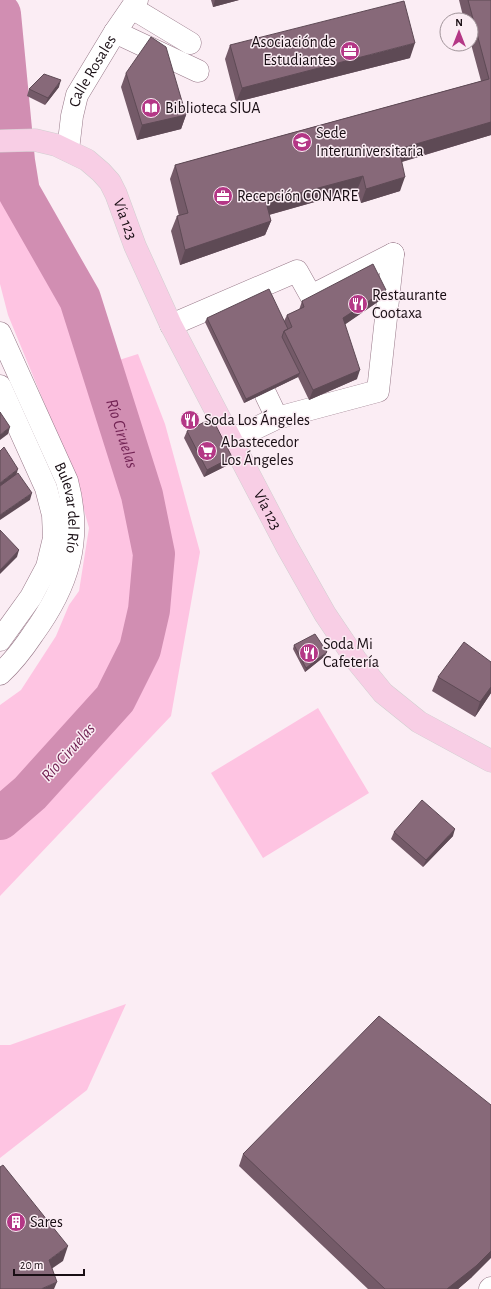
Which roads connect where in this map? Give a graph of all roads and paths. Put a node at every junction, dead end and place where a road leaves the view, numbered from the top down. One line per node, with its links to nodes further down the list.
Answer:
1 (134, 4): 2 (street, Calle Rosales); 3 (street)
2 (115, 32): 4 (street); 6 (street, Calle Rosales)
3 (190, 43)
4 (198, 71)
5 (0, 141): 6 (main road, Vía 123)
6 (68, 150): 9 (main road, Vía 123)
7 (222, 302): 8 (street); 9 (street); 13 (street)
8 (231, 322)
9 (171, 325): 14 (main road, Vía 123)
10 (0, 333): 16 (street, Bulevar del Río)
11 (244, 350): 13 (street)
12 (0, 386): 15 (street, Bulevar del Río)
13 (277, 418): 14 (street)
14 (231, 440): 17 (main road, Vía 123)
15 (0, 640)
16 (5, 661)
17 (491, 761)

